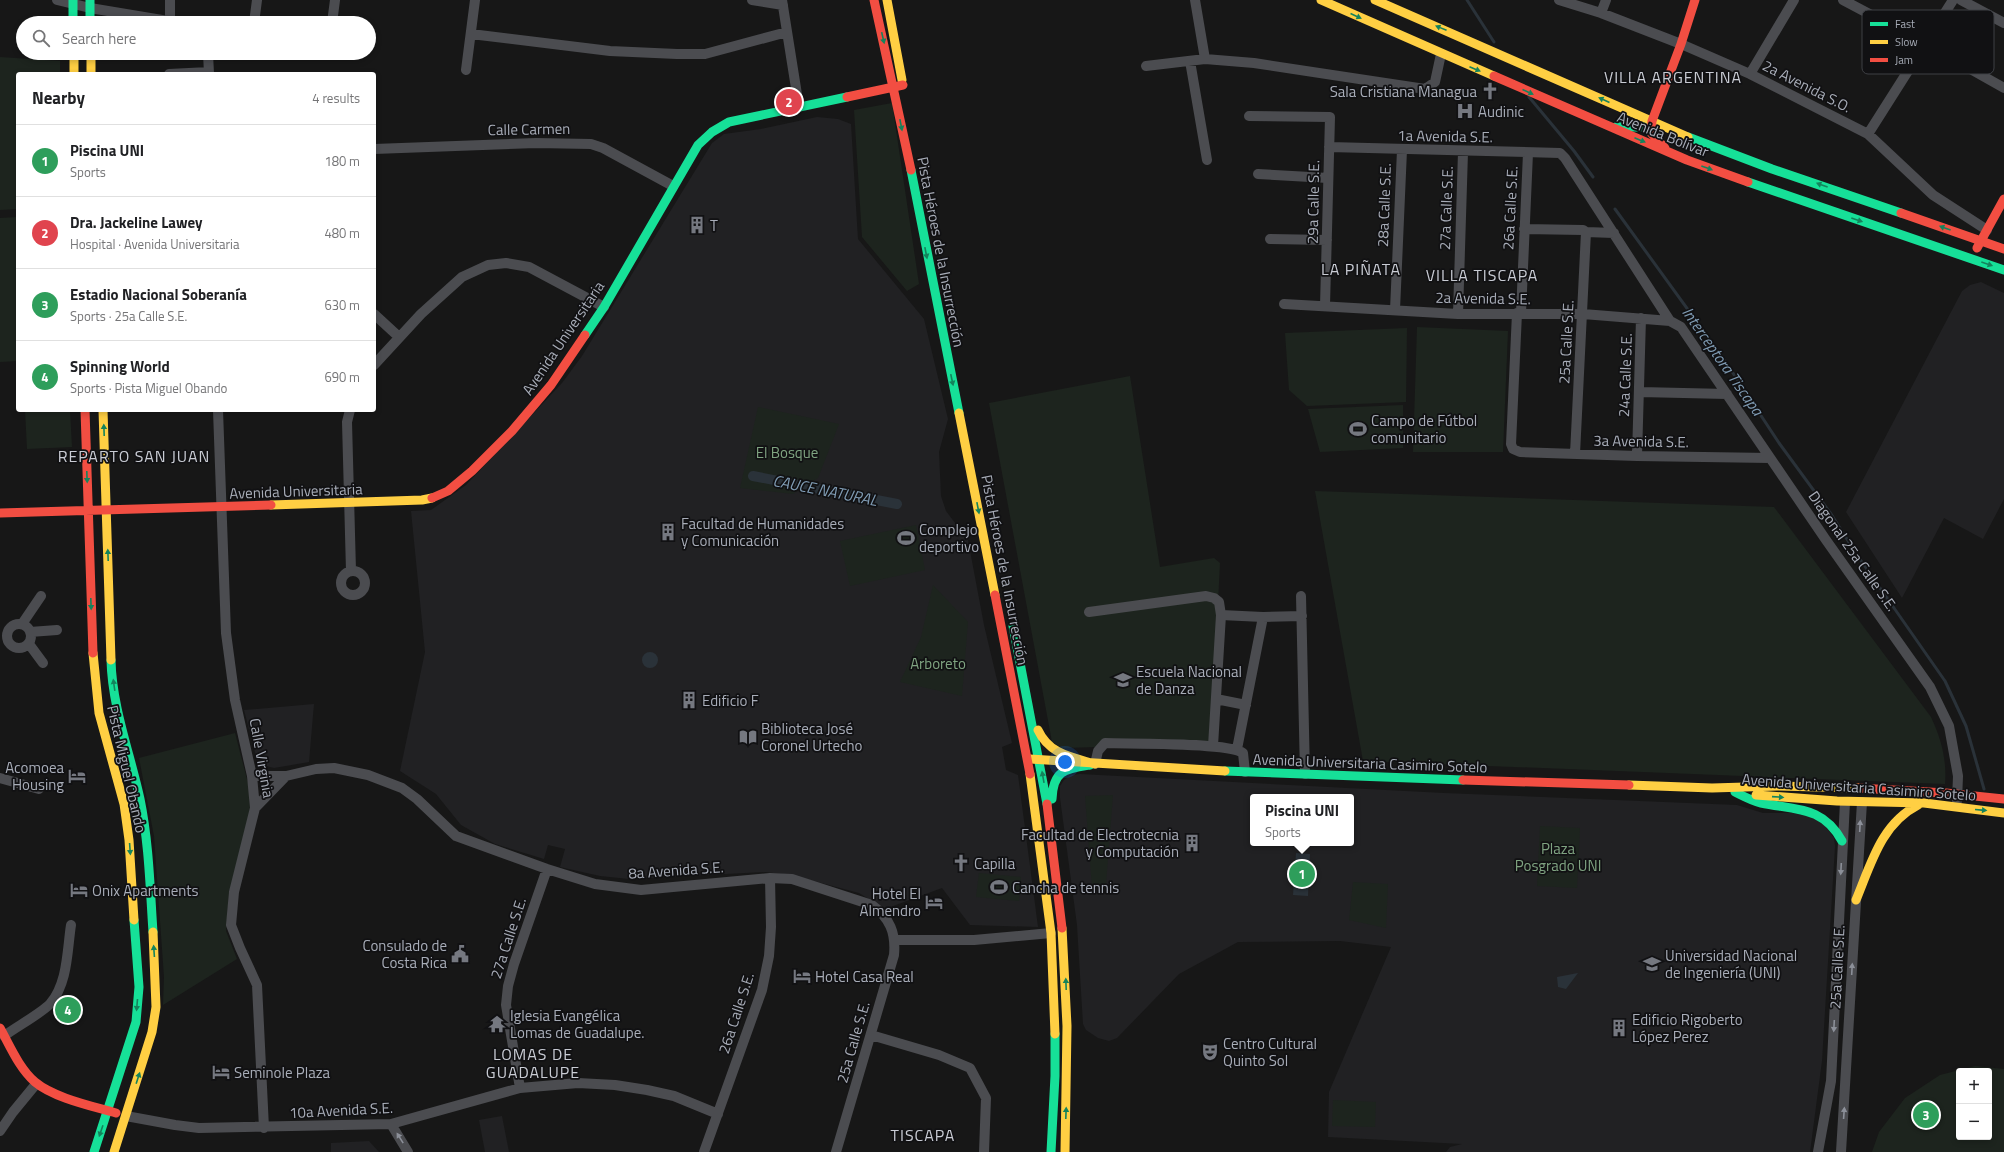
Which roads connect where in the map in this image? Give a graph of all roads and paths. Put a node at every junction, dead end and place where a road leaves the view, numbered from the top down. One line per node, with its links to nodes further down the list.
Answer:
1 (57, 0): 19 (street)
2 (170, 0): 30 (street)
3 (257, 0): 31 (street)
4 (335, 0): 32 (street)
5 (475, 0): 36 (street)
6 (752, 0): 20 (street)
7 (874, 0): 53 (main road, Pista Héroes de la Insurrección, one-way to 53)
8 (887, 0): 38 (main road, Pista Héroes de la Insurrección)
9 (1195, 0): 40 (street)
10 (1321, 0): 39 (main road, Avenida Bolívar, one-way to 39)
11 (1375, 0): 57 (main road, Avenida Bolívar, one-way to 11)
12 (1559, 0): 26 (street, 2a Avenida S.O.)
13 (1606, 0): 26 (street)
14 (1695, 0): 37 (main road)
15 (1843, 0): 22 (street)
16 (1953, 0): 23 (street)
17 (1961, 0): 24 (street)
18 (1791, 1): 50 (street)
19 (73, 2): 21 (street); 27 (main road)
20 (783, 3): 35 (street)
21 (90, 4): 28 (main road); 29 (street)
22 (1862, 10)
23 (1947, 10)
24 (1980, 10)
25 (900, 11): 38 (main road)
26 (1602, 13): 37 (street, 2a Avenida S.O.)
27 (73, 16)
28 (90, 16)
29 (147, 16)
30 (174, 16)
31 (255, 16)
32 (333, 16)
33 (1994, 18): 34 (street)
34 (2004, 23)
35 (787, 32): 36 (street); 55 (street)
36 (471, 34): 46 (street)
37 (1681, 44): 50 (street, 2a Avenida S.O.); 57 (main road)
38 (897, 50): 53 (main road, Pista Héroes de la Insurrección)
39 (1441, 54): 40 (street); 59 (main road, Avenida Bolívar, one-way to 59)
40 (1205, 59): 44 (street)
41 (74, 60): 47 (main road)
42 (91, 60): 48 (main road)
43 (208, 60): 49 (street)
44 (1190, 61): 45 (street); 67 (street)
45 (1146, 66)
46 (466, 70)
47 (74, 72)
48 (91, 72)
49 (209, 72)
50 (1750, 74): 60 (street, 2a Avenida S.O.)
51 (1907, 74): 60 (street)
52 (1979, 74): 54 (street)
53 (901, 88): 55 (main road, Avenida Universitaria); 130 (main road, Pista Héroes de la Insurrección, one-way to 130)
54 (2004, 88)
55 (799, 107): 70 (main road, Avenida Universitaria)
56 (1249, 116): 61 (street, 29a Calle S.E.)
57 (1652, 121): 59 (main road); 66 (main road); 78 (main road, Avenida Bolívar, one-way to 57)
58 (910, 122): 95 (main road, Pista Héroes de la Insurrección)
59 (1608, 127): 66 (main road, Avenida Bolívar, one-way to 66)
60 (1868, 134): 73 (street, 2a Avenida S.O.)
61 (1329, 147): 63 (street, 1a Avenida S.E.); 69 (street, 29a Calle S.E.)
62 (376, 149): 70 (street, Calle Carmen)
63 (1402, 150): 64 (street, 1a Avenida S.E.); 85 (street, 28a Calle S.E.)
64 (1463, 152): 65 (street, 1a Avenida S.E.); 87 (street, 27a Calle S.E.)
65 (1528, 153): 72 (street, 26a Calle S.E.); 75 (street, 1a Avenida S.E.)
66 (1671, 154): 80 (main road, Avenida Bolívar, one-way to 80)
67 (1207, 160)
68 (1258, 174): 69 (street)
69 (1328, 178): 77 (street, 29a Calle S.E.)
70 (673, 186): 84 (main road, Avenida Universitaria)
71 (2004, 199): 73 (main road)
72 (1524, 228): 74 (street); 86 (street, 26a Calle S.E.)
73 (1987, 230): 78 (main road)
74 (1586, 232): 75 (street); 88 (street, 25a Calle S.E.)
75 (1614, 233): 91 (street)
76 (1270, 239): 77 (street)
77 (1327, 240): 83 (street, 29a Calle S.E.)
78 (1981, 241): 79 (main road, Avenida Bolívar); 80 (main road)
79 (2004, 249)
80 (1971, 259): 81 (main road, Avenida Bolívar, one-way to 81)
81 (2004, 270)
82 (1284, 304): 83 (street, 2a Avenida S.E.)
83 (1325, 306): 85 (street, 2a Avenida S.E.)
84 (604, 307): 93 (street); 106 (main road, Avenida Universitaria)
85 (1395, 310): 87 (street, 2a Avenida S.E.)
86 (1519, 313): 87 (street, 2a Avenida S.E.); 88 (street, 2a Avenida S.E.); 102 (street, 26a Calle S.E.)
87 (1458, 314)
88 (1583, 314): 90 (street, 2a Avenida S.E.); 103 (street, 25a Calle S.E.)
89 (376, 316): 93 (street)
90 (1641, 318): 91 (street, 2a Avenida S.E.); 96 (street, 24a Calle S.E.)
91 (1670, 321): 92 (street, 2a Avenida S.E.)
92 (1681, 327): 97 (street, Diagonal 25a Calle S.E.)
93 (399, 337): 94 (street)
94 (376, 363)
95 (965, 392)
96 (1640, 392): 97 (street); 104 (street, 24a Calle S.E.)
97 (1727, 394): 105 (street, Diagonal 25a Calle S.E.)
98 (85, 412): 108 (main road, Pista Miguel Obando, one-way to 108)
99 (103, 412): 109 (main road, Pista Miguel Obando, one-way to 99)
100 (218, 412): 107 (street, Calle Virginia)
101 (350, 412): 106 (street)
102 (1513, 449): 103 (street, 3a Avenida S.E.)
103 (1575, 454): 104 (street, 3a Avenida S.E.)
104 (1637, 456): 105 (street, 3a Avenida S.E.)
105 (1770, 458): 143 (street, Diagonal 25a Calle S.E.)
106 (349, 503): 107 (main road, Avenida Universitaria); 111 (street)
107 (220, 507): 109 (main road, Avenida Universitaria); 135 (street, Calle Virginia)
108 (88, 510): 109 (main road, Avenida Universitaria); 110 (main road, Avenida Universitaria); 165 (main road, Pista Miguel Obando, one-way to 165)
109 (106, 511): 167 (main road, Pista Miguel Obando, one-way to 109)
110 (0, 513)
111 (351, 571)
112 (41, 596): 119 (street)
113 (1301, 596): 117 (street)
114 (1089, 612): 115 (street)
115 (1221, 615): 118 (street); 125 (street)
116 (1010, 616): 127 (main road, Pista Héroes de la Insurrección)
117 (1302, 616): 118 (street); 134 (street)
118 (1263, 617): 126 (street)
119 (22, 624): 121 (street); 122 (street)
120 (58, 630): 121 (street)
121 (30, 632): 123 (street)
122 (3, 637): 123 (street)
123 (28, 644): 124 (street)
124 (42, 663)
125 (1216, 699): 126 (street); 128 (street)
126 (1246, 705): 129 (street)
127 (1030, 708): 131 (main road, Pista Héroes de la Insurrección); 132 (main road)
128 (1213, 746): 129 (street); 132 (street)
129 (1237, 748): 133 (street)
130 (1028, 759): 131 (main road, Avenida Universitaria Casimiro Sotelo); 157 (main road, Pista Héroes de la Insurrección)
131 (1040, 759): 132 (main road, Avenida Universitaria Casimiro Sotelo); 151 (main road, Pista Héroes de la Insurrección, one-way to 131)
132 (1095, 764): 133 (main road, Avenida Universitaria Casimiro Sotelo); 151 (main road)
133 (1245, 772): 134 (main road, Avenida Universitaria Casimiro Sotelo)
134 (1305, 774): 138 (main road, Avenida Universitaria Casimiro Sotelo)
135 (252, 776): 136 (street, 8a Avenida S.E.); 148 (street, Calle Virginia)
136 (286, 776): 148 (street); 153 (street, 8a Avenida S.E.)
137 (0, 778): 140 (street)
138 (1712, 788): 139 (main road, Avenida Universitaria Casimiro Sotelo); 141 (main road, Avenida Universitaria Casimiro Sotelo)
139 (1852, 788): 142 (main road, Avenida Universitaria Casimiro Sotelo); 144 (main road)
140 (39, 789)
141 (1735, 792): 146 (main road, Avenida Universitaria Casimiro Sotelo, one-way to 146); 152 (main road)
142 (1938, 793): 143 (main road, Avenida Universitaria Casimiro Sotelo); 144 (main road)
143 (1958, 794): 145 (main road, Avenida Universitaria Casimiro Sotelo); 149 (street, Diagonal 25a Calle S.E.)
144 (1862, 800): 146 (main road, Avenida Universitaria Casimiro Sotelo); 147 (main road, Avenida Universitaria Casimiro Sotelo); 155 (street, 25a Calle S.E., one-way to 144)
145 (2004, 800)
146 (1845, 802): 152 (street, 25a Calle S.E.)
147 (1924, 803): 149 (main road, Avenida Universitaria Casimiro Sotelo); 155 (main road)
148 (255, 808): 169 (street, Calle Virginia)
149 (1957, 808): 150 (main road, Avenida Universitaria Casimiro Sotelo, one-way to 150)
150 (2004, 813)
151 (1051, 823): 178 (main road, Pista Héroes de la Insurrección, one-way to 151)
152 (1842, 841): 159 (street, 25a Calle S.E., one-way to 159)
153 (547, 869): 154 (street, 8a Avenida S.E.); 164 (street, 27a Calle S.E.)
154 (770, 878): 158 (street, 8a Avenida S.E.); 166 (street, 26a Calle S.E.)
155 (1856, 900): 160 (street, 25a Calle S.E., one-way to 155)
156 (71, 925): 161 (street)
157 (1051, 933): 158 (street); 177 (main road, Pista Héroes de la Insurrección)
158 (896, 940): 162 (street, 25a Calle S.E.)
159 (1836, 990): 160 (street); 179 (street, 25a Calle S.E., one-way to 179)
160 (1851, 991): 180 (street, 25a Calle S.E., one-way to 160)
161 (2, 1032): 163 (main road)
162 (871, 1035): 175 (street, 25a Calle S.E.); 176 (street)
163 (36, 1084): 165 (main road); 170 (street)
164 (520, 1088): 166 (street, 10a Avenida S.E.); 168 (street, 10a Avenida S.E.)
165 (108, 1110): 167 (main road); 171 (main road, Pista Miguel Obando, one-way to 171)
166 (718, 1114): 174 (street, 26a Calle S.E.)
167 (126, 1116): 169 (street, 10a Avenida S.E.); 172 (main road, Pista Miguel Obando)
168 (391, 1124): 169 (street, 10a Avenida S.E.); 173 (street, one-way to 168)
169 (264, 1128)
170 (0, 1131)
171 (94, 1152)
172 (114, 1152)
173 (408, 1152)
174 (704, 1152)
175 (836, 1152)
176 (984, 1152)
177 (1050, 1152)
178 (1065, 1152)
179 (1818, 1152)
180 (1841, 1152)

